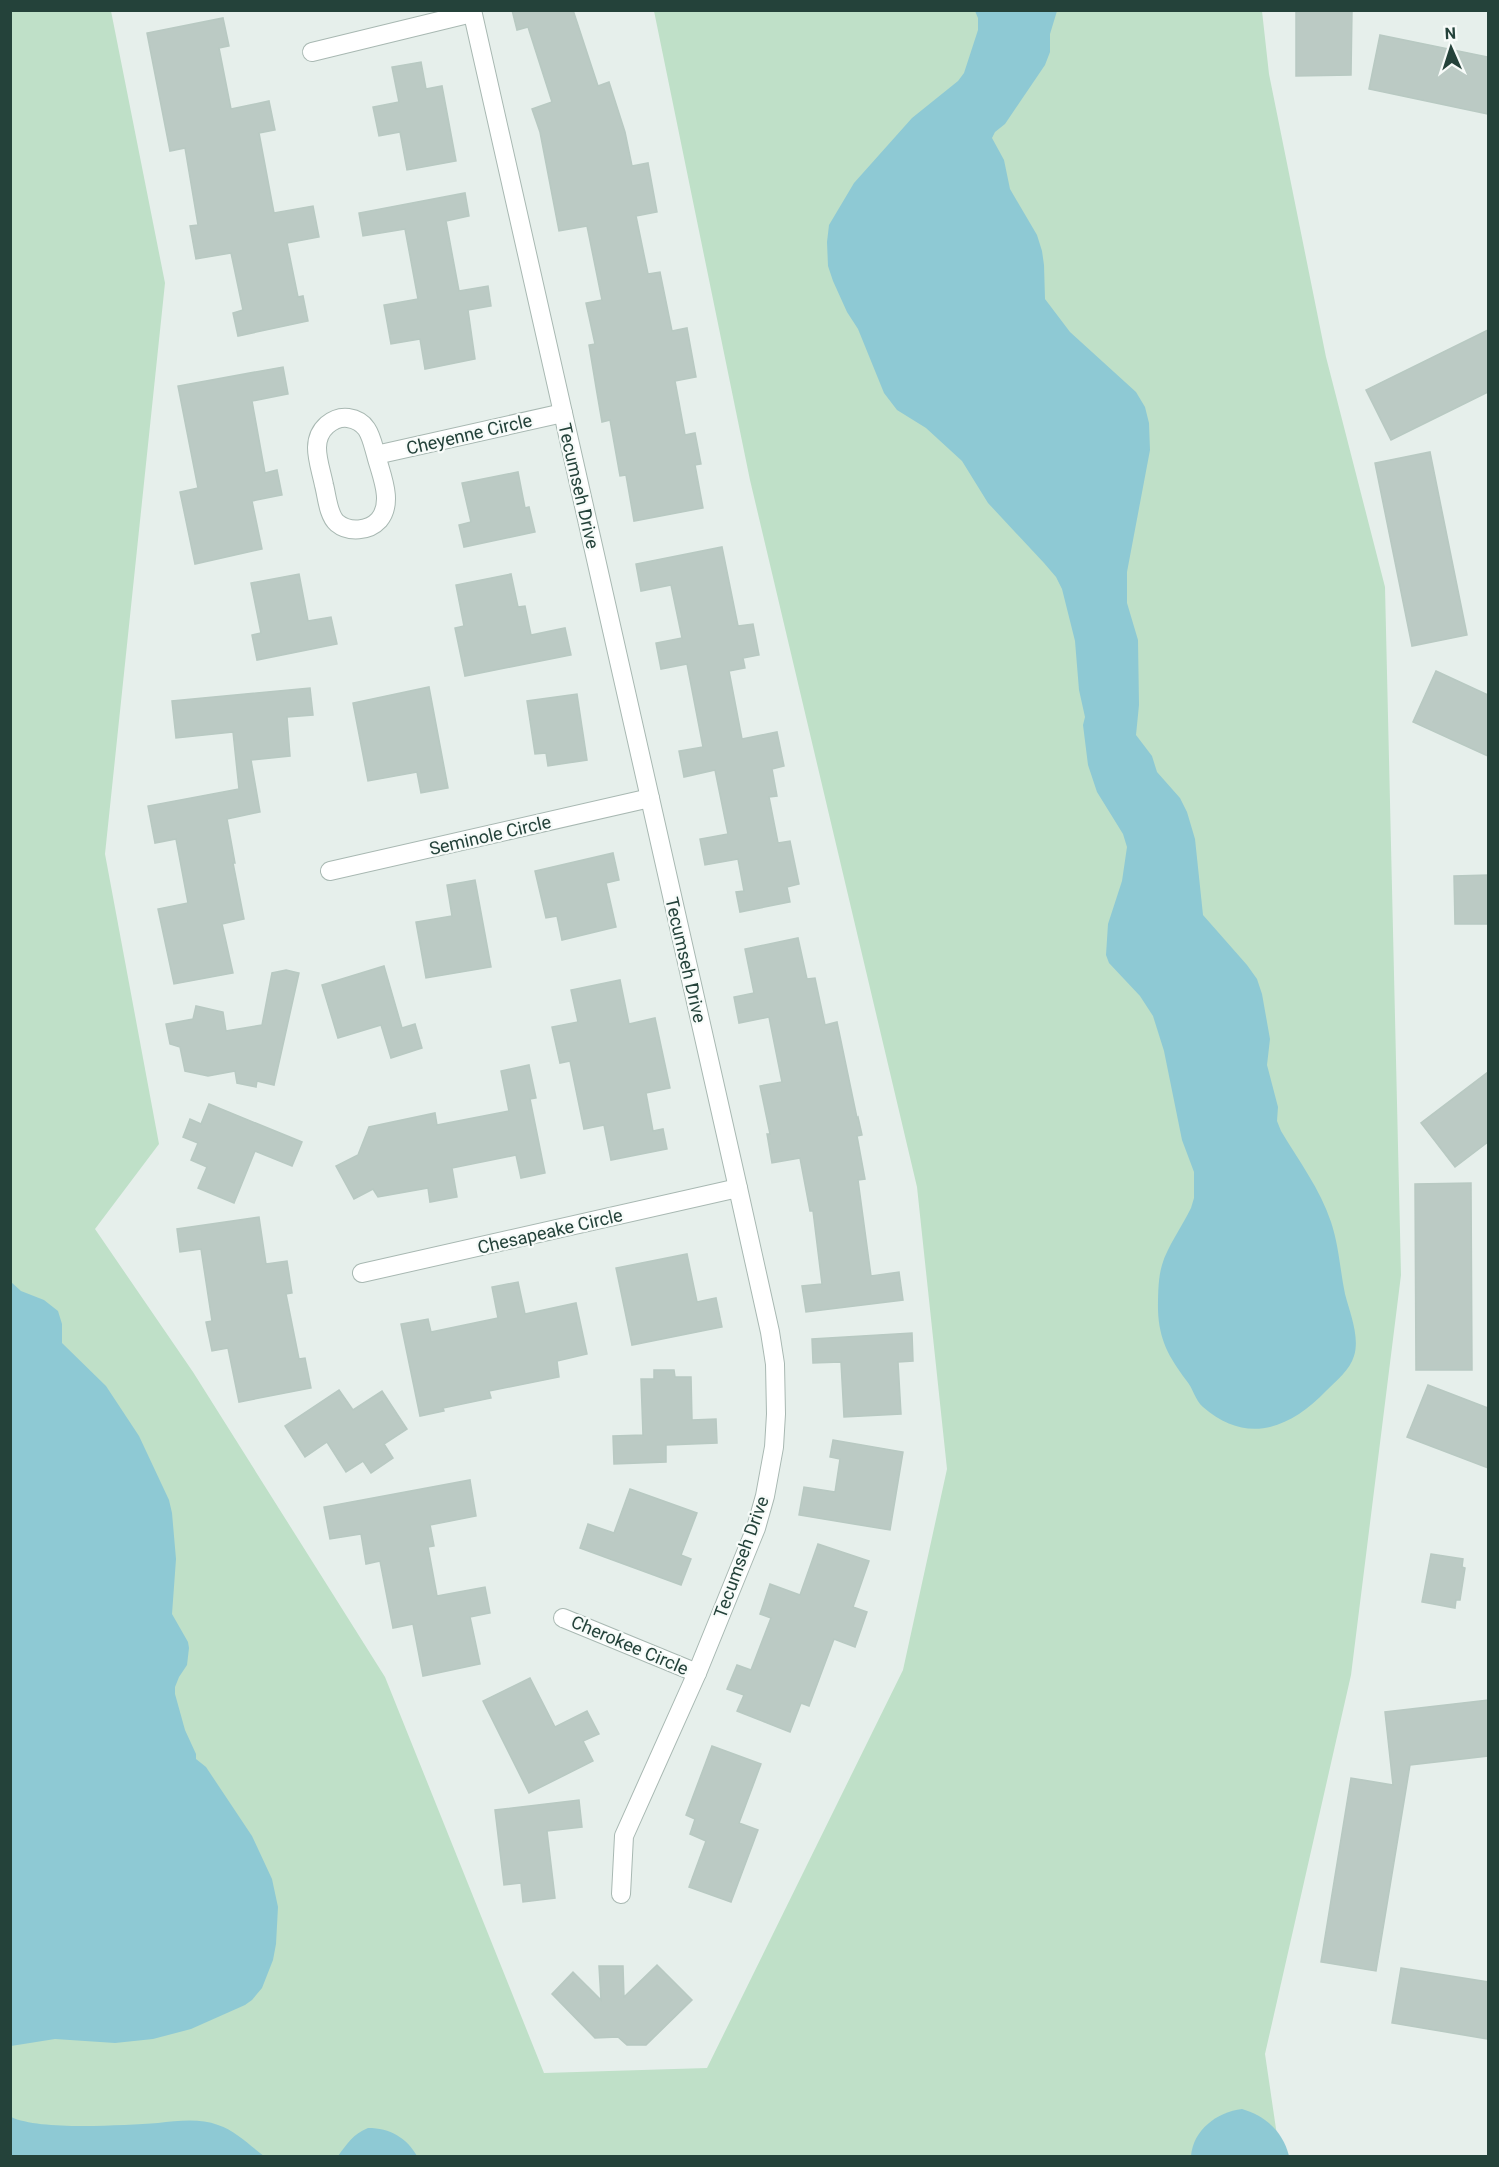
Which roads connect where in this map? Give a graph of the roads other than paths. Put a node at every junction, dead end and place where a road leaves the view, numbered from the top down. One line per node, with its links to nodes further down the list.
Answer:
1 (472, 12): 2 (street); 3 (street, Tecumseh Drive)
2 (312, 52)
3 (563, 413): 4 (street, Cheyenne Circle); 5 (street, Tecumseh Drive)
4 (375, 455): 4 (street)
5 (650, 798): 6 (street, Seminole Circle); 7 (street, Tecumseh Drive)
6 (330, 871)
7 (738, 1188): 8 (street, Chesapeake Circle); 10 (street, Tecumseh Drive)
8 (362, 1274)
9 (563, 1618): 10 (street, Cherokee Circle)
10 (697, 1673): 11 (street, Tecumseh Drive)
11 (621, 1894)

